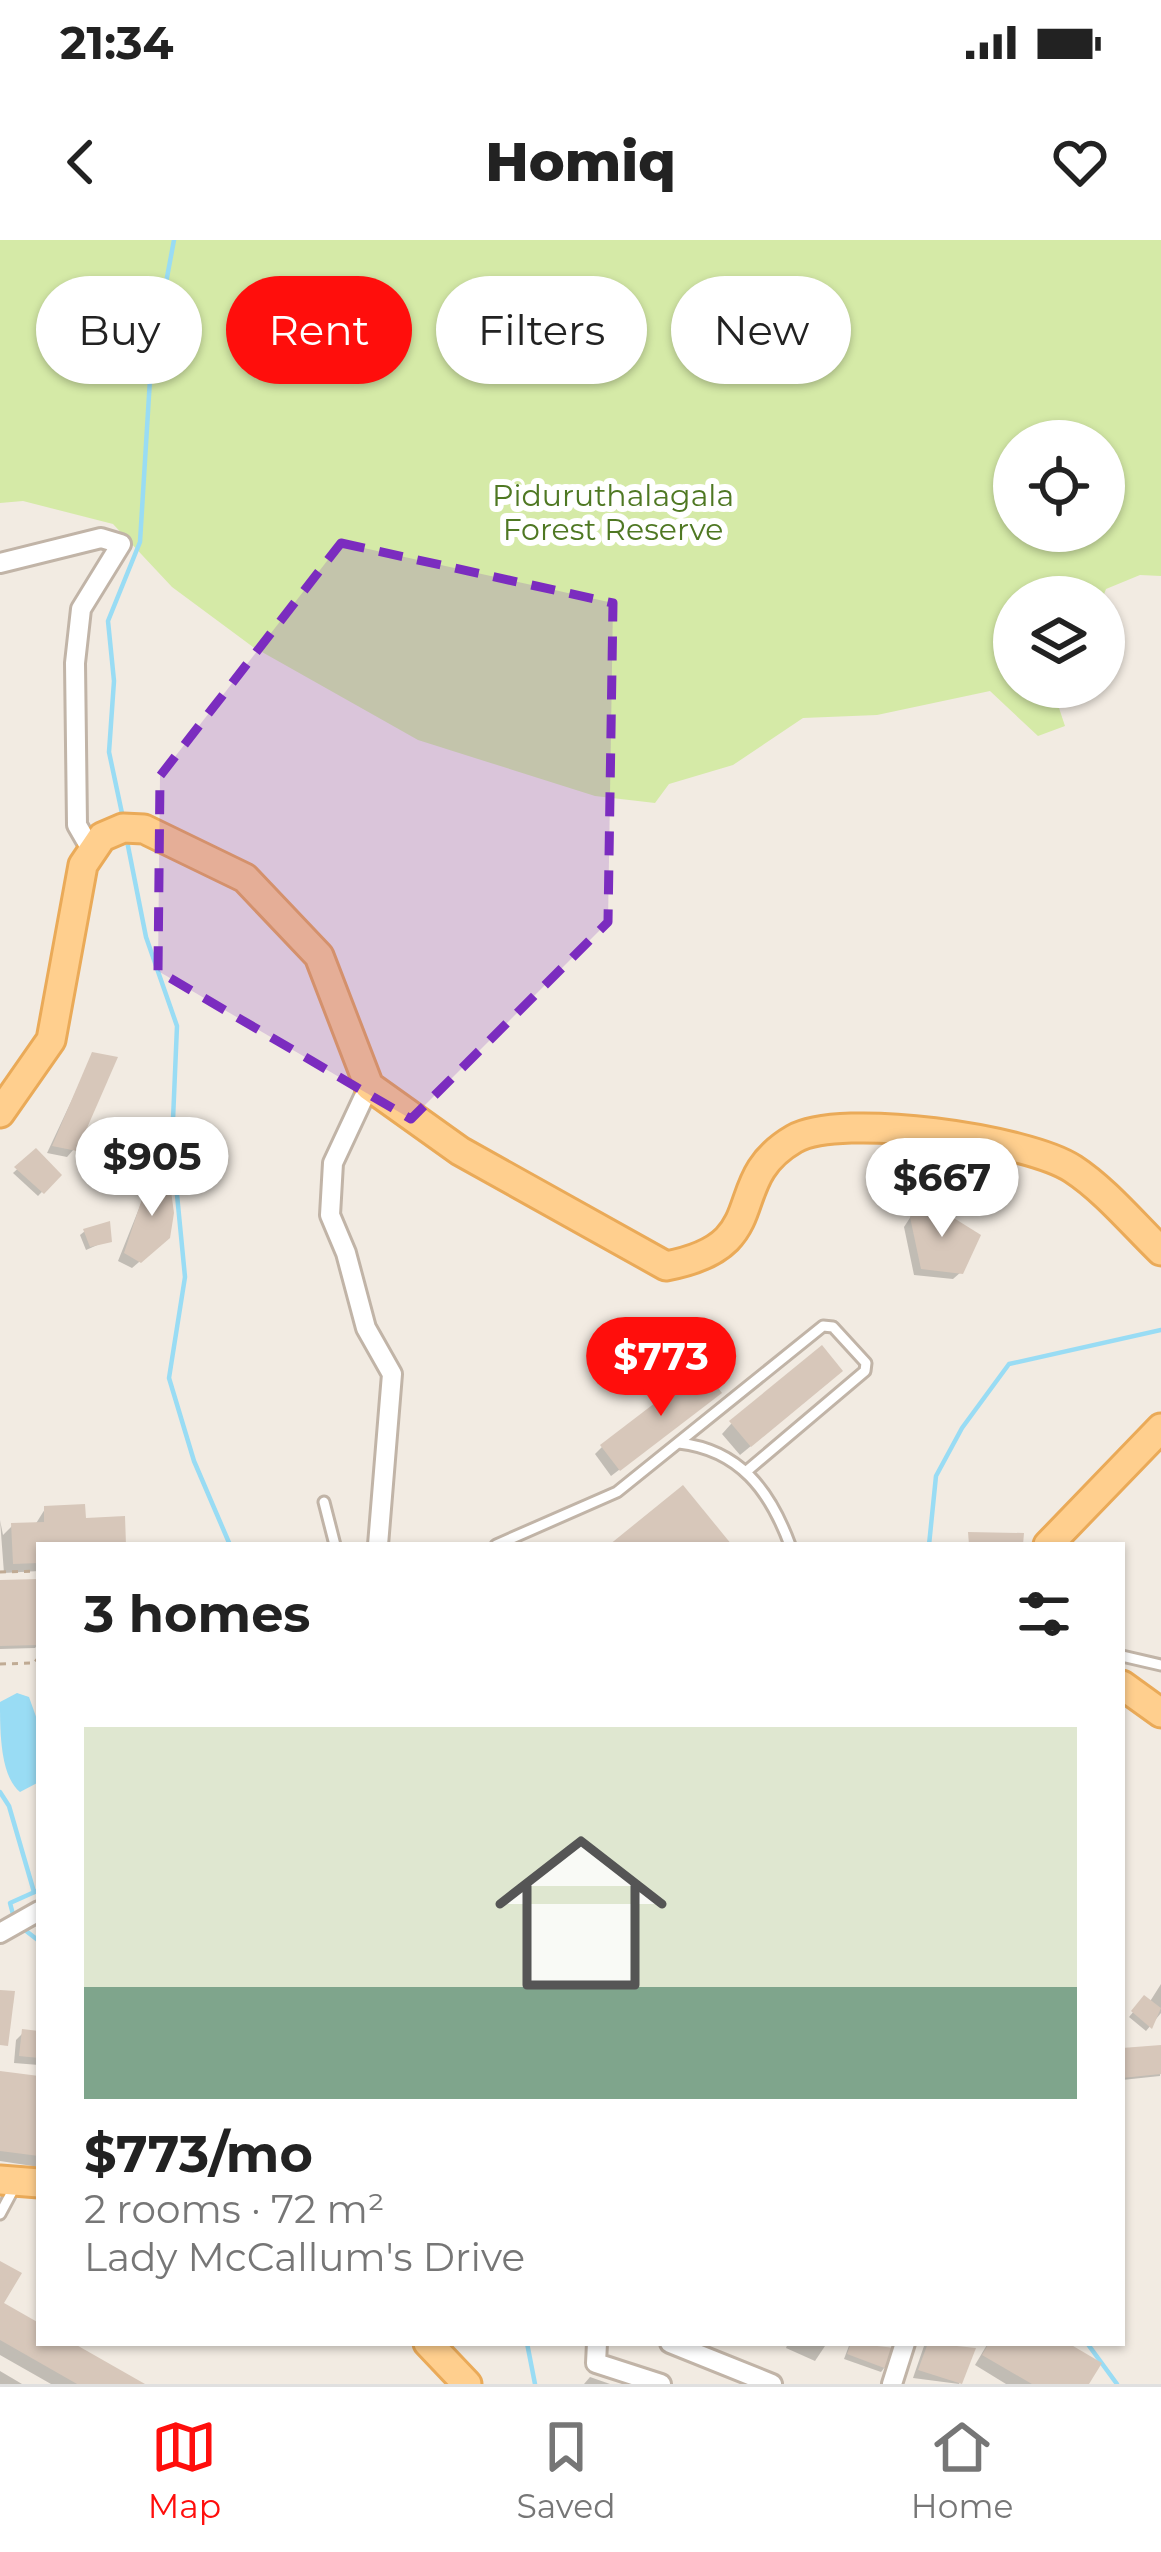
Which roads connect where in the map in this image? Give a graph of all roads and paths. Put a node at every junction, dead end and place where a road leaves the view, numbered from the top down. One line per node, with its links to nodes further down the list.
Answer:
1 (0, 563): 2 (street)
2 (97, 844): 3 (main road); 4 (main road)
3 (369, 1086): 5 (main road); 11 (street)
4 (0, 1113)
5 (1161, 1250)
6 (1161, 1428): 14 (main road)
7 (679, 1444): 8 (lane); 8 (lane); 12 (lane)
8 (748, 1469): 13 (lane)
9 (324, 1502): 10 (lane)
10 (334, 1542)
11 (378, 1542)
12 (503, 1542)
13 (789, 1542)
14 (1050, 1542)
15 (36, 1571): 16 (path)
16 (0, 1572)
17 (1125, 1657): 20 (lane)
18 (36, 1661): 19 (path)
19 (0, 1664)
20 (1161, 1665)
21 (1125, 1687): 22 (main road)
22 (1161, 1712)
23 (36, 1913): 24 (street)
24 (5, 1930)
25 (19, 2182): 26 (lane)
26 (0, 2214)
27 (431, 2346): 31 (main road)
28 (597, 2346): 32 (street)
29 (677, 2346): 33 (street)
30 (904, 2346): 34 (street)
31 (467, 2384)
32 (661, 2384)
33 (772, 2384)
34 (892, 2384)

